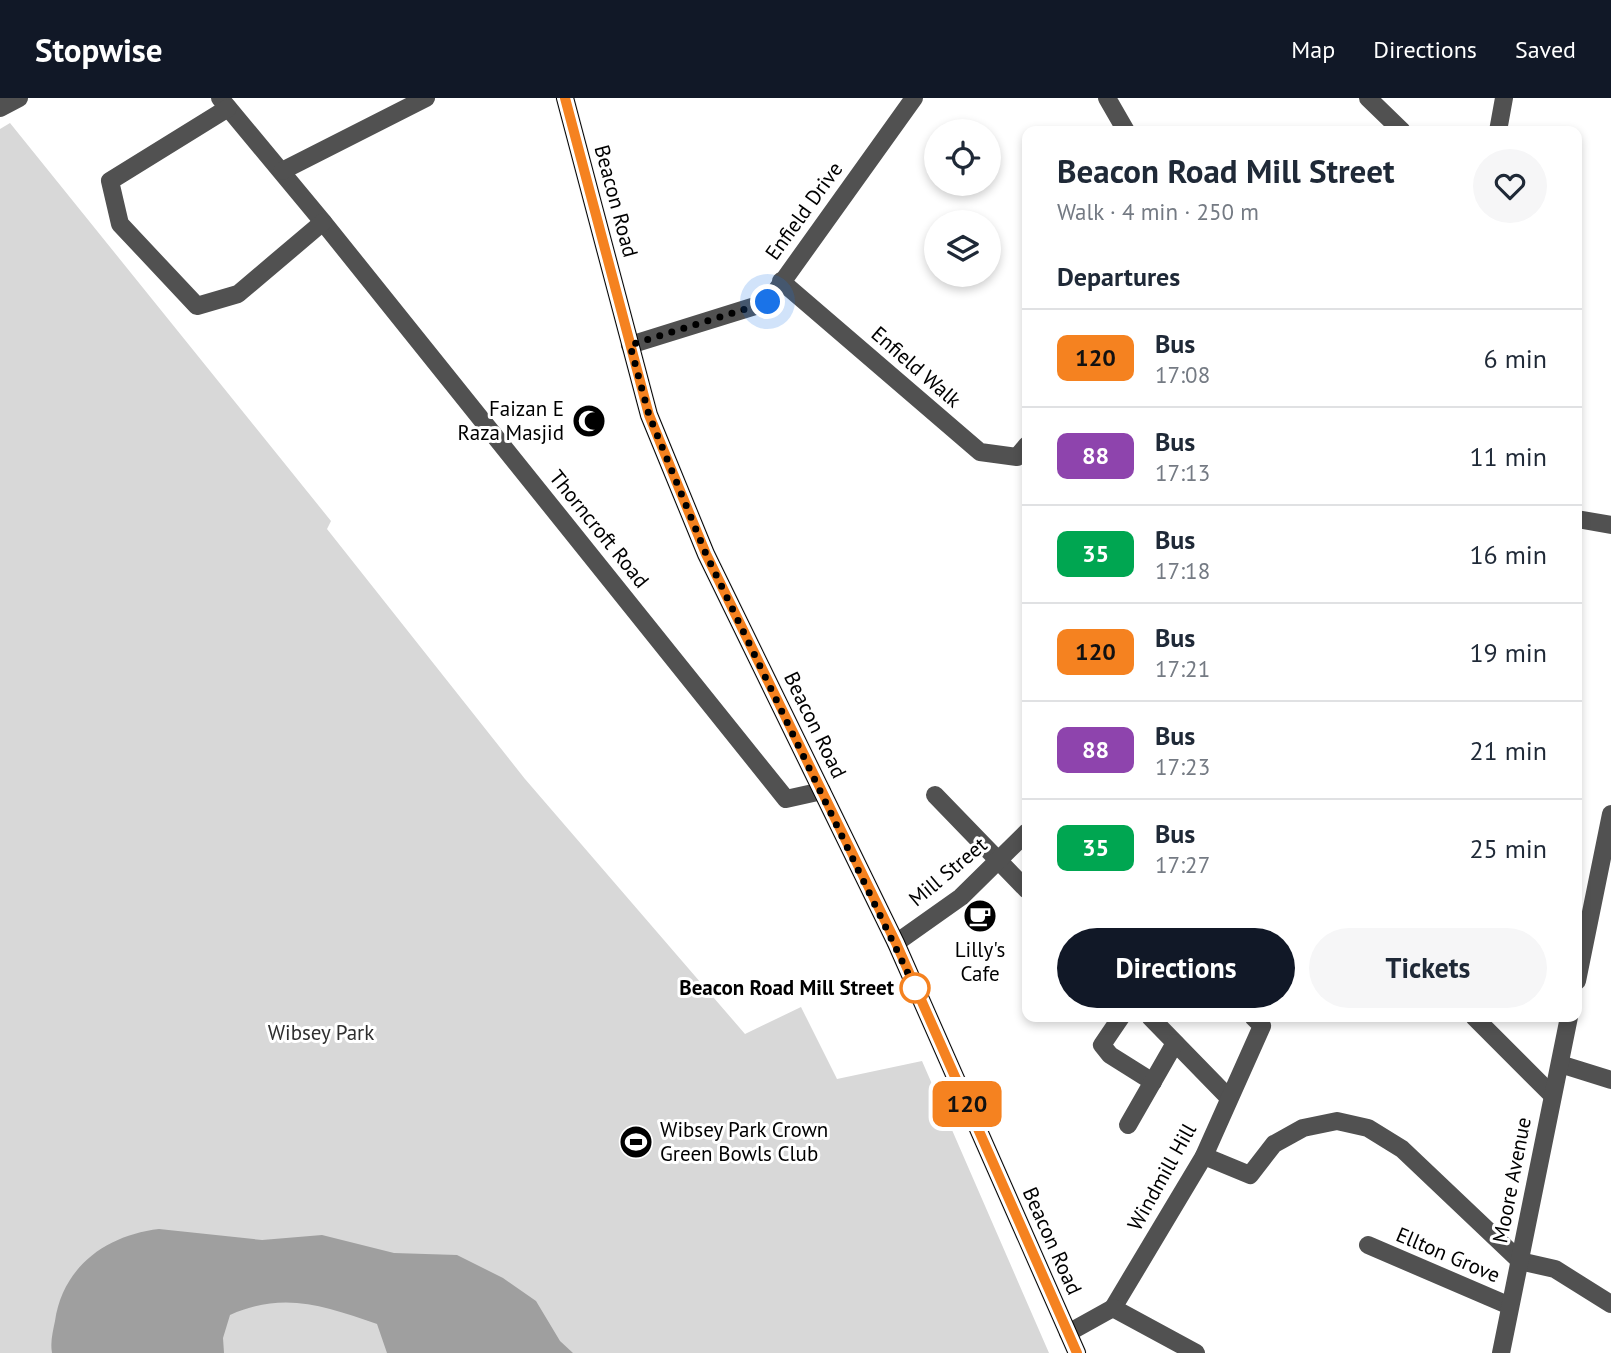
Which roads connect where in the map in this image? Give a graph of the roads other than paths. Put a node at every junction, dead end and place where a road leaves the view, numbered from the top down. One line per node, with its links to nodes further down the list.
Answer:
1 (19, 98): 9 (street)
2 (426, 98): 13 (street)
3 (565, 98): 16 (main road, Beacon Road)
4 (914, 98): 15 (street, Enfield Drive)
5 (1107, 98): 10 (street)
6 (1367, 98): 11 (street)
7 (1504, 98): 12 (street)
8 (224, 103): 13 (street, Thorncroft Road); 14 (street)
9 (0, 108)
10 (1123, 126)
11 (1397, 126)
12 (1499, 126)
13 (282, 171): 14 (street, Thorncroft Road)
14 (323, 222): 20 (street, Thorncroft Road)
15 (781, 281): 16 (street, Enfield Drive); 17 (street, Enfield Walk)
16 (630, 345): 20 (main road, Beacon Road)
17 (1022, 451)
18 (1582, 520): 19 (street)
19 (1611, 525)
20 (822, 791): 26 (main road, Beacon Road)
21 (935, 795): 24 (street)
22 (1611, 814): 27 (street)
23 (1022, 837): 24 (street, Mill Street)
24 (998, 861): 25 (street); 26 (street, Mill Street)
25 (1022, 885)
26 (896, 943): 46 (main road, Beacon Road)
27 (1582, 956)
28 (1117, 1022): 36 (street)
29 (1155, 1022): 33 (street)
30 (1257, 1022): 38 (street, Windmill Hill)
31 (1479, 1022): 37 (street)
32 (1568, 1022): 34 (street, Moore Avenue)
33 (1175, 1043): 36 (street); 38 (street)
34 (1560, 1064): 35 (street); 37 (street, Moore Avenue)
35 (1611, 1080)
36 (1153, 1082): 39 (street)
37 (1552, 1095): 42 (street, Moore Avenue)
38 (1228, 1097): 40 (street, Windmill Hill)
39 (1129, 1125)
40 (1204, 1156): 42 (street); 45 (street, Windmill Hill)
41 (1368, 1245): 44 (street, Ellton Grove)
42 (1520, 1261): 43 (street); 44 (street, Moore Avenue)
43 (1611, 1304)
44 (1510, 1306): 49 (street, Moore Avenue)
45 (1113, 1308): 46 (street); 48 (street)
46 (1068, 1333): 47 (main road, Beacon Road)
47 (1077, 1353)
48 (1196, 1353)
49 (1501, 1353)

